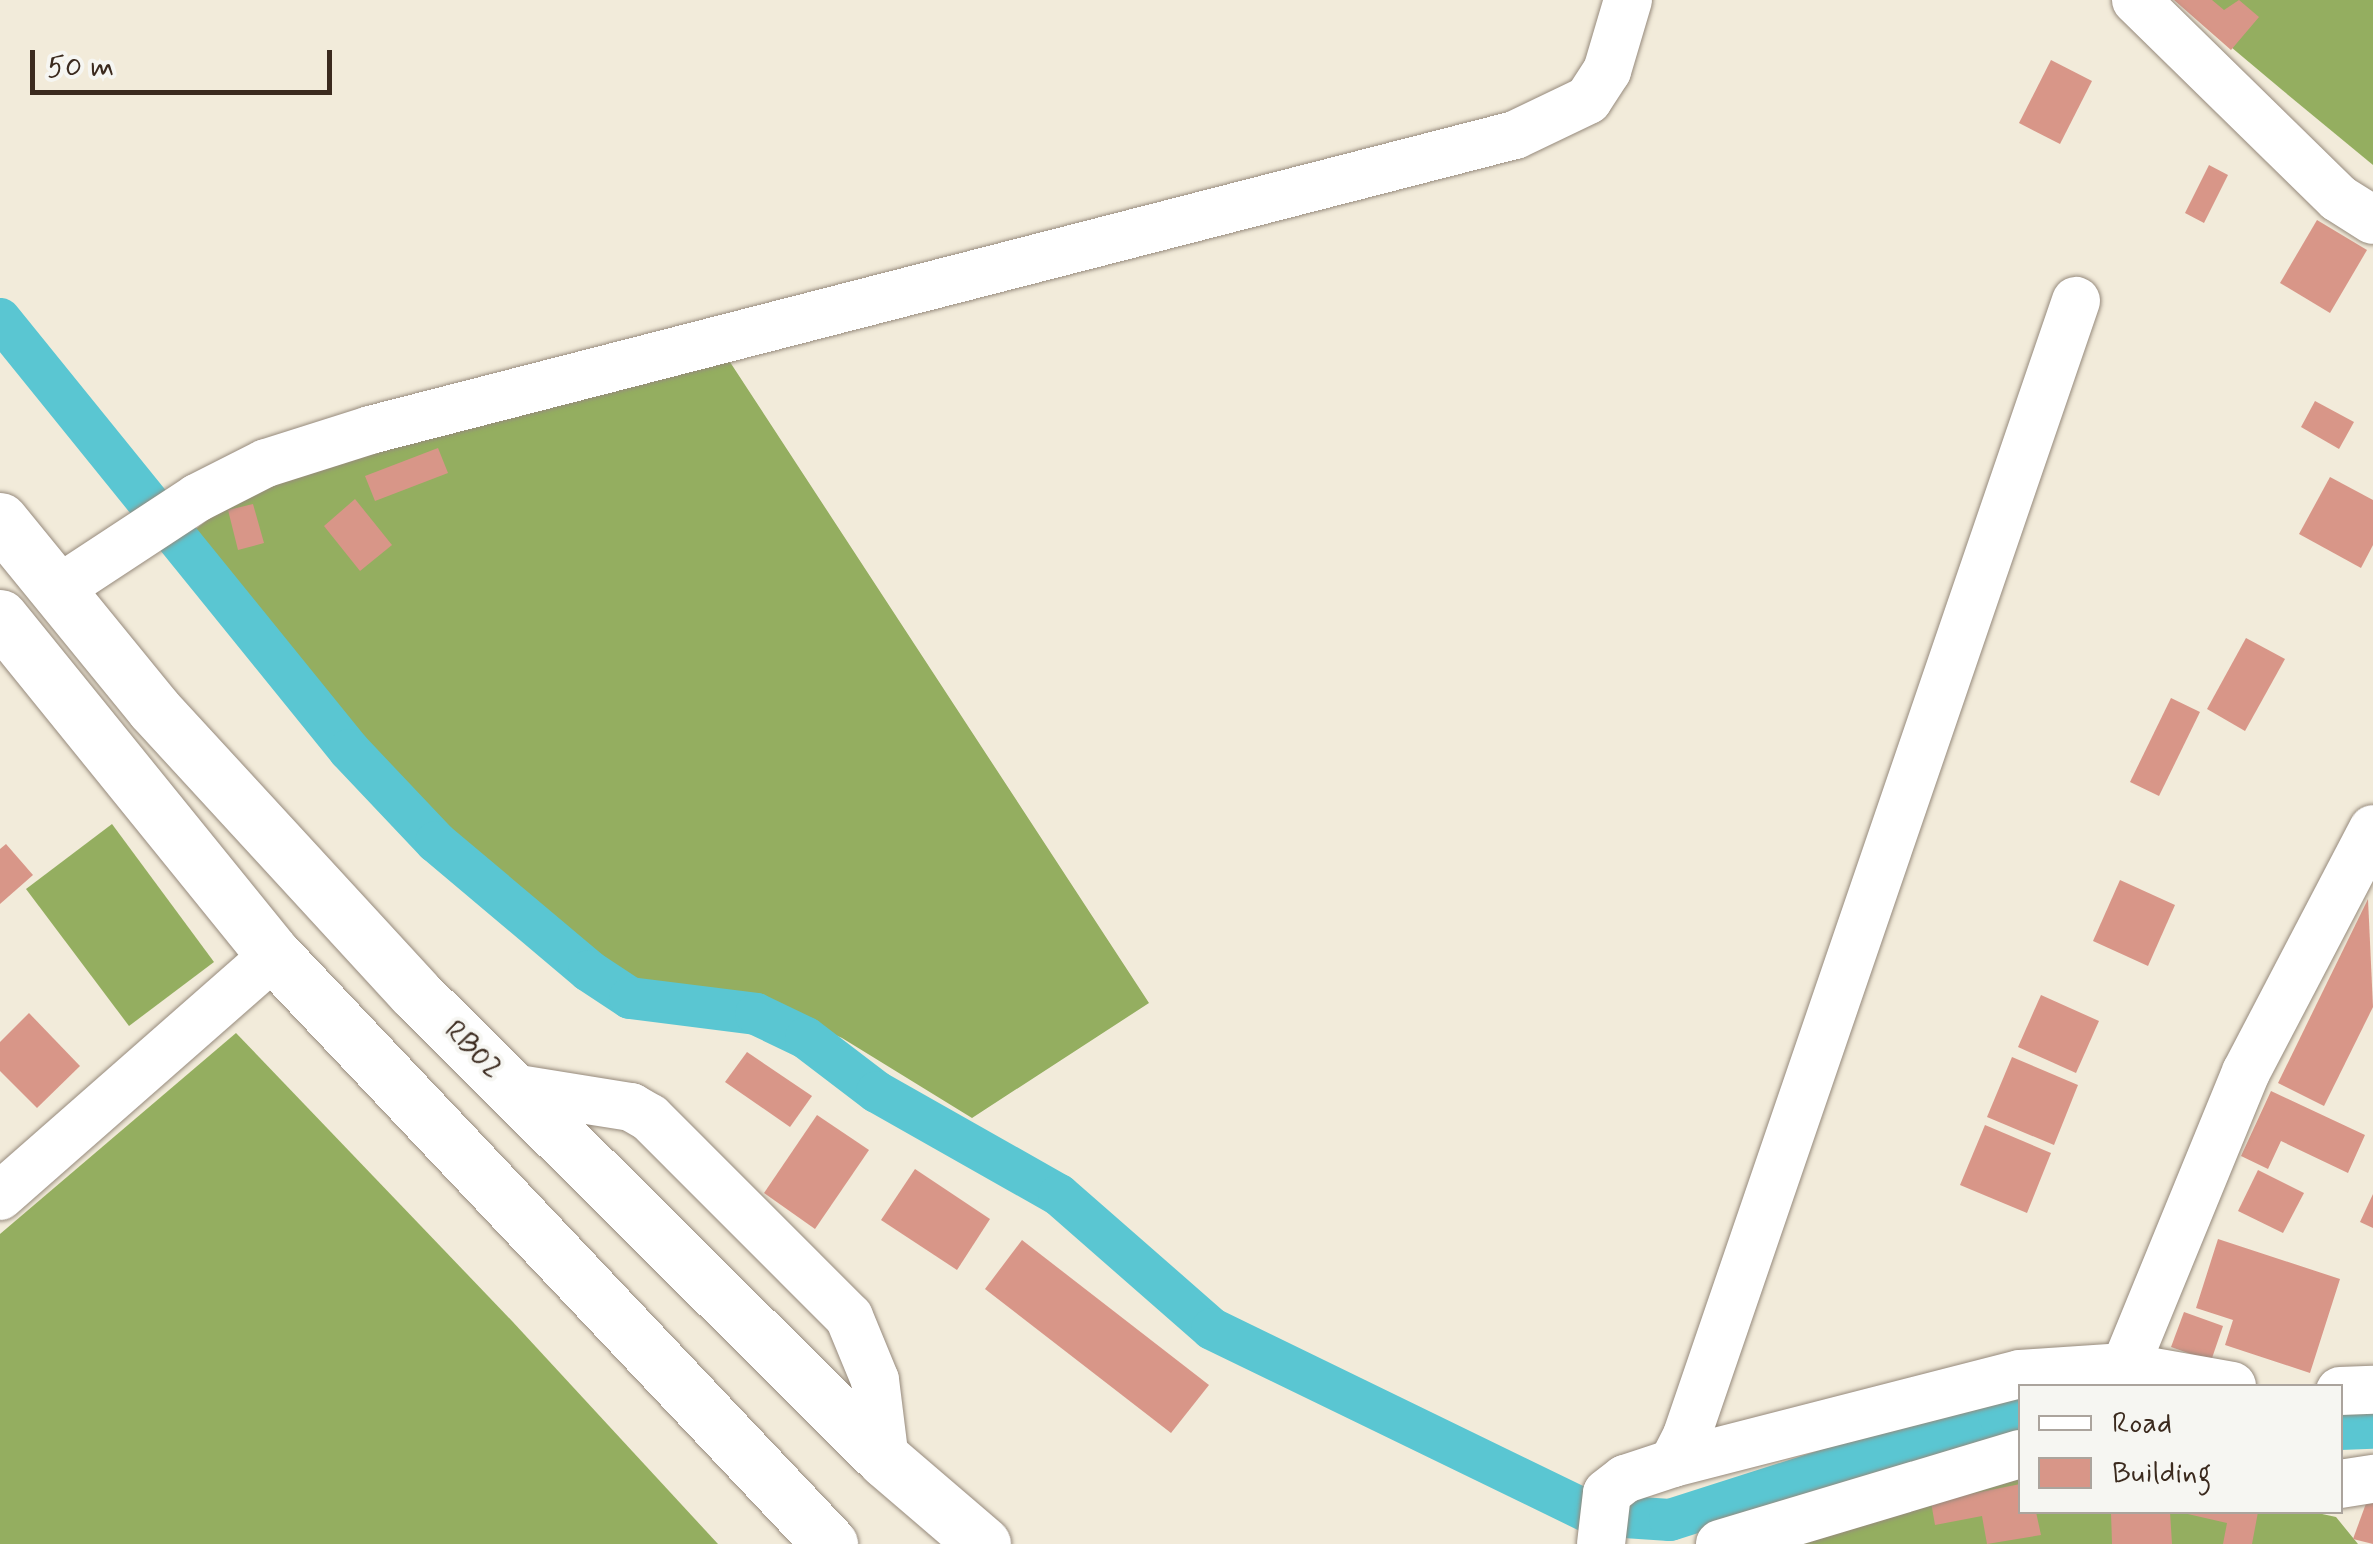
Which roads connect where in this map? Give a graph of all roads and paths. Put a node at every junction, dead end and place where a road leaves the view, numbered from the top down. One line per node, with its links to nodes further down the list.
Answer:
1 (1628, 0): 6 (street)
2 (2136, 0): 3 (street)
3 (2373, 220)
4 (2076, 301): 18 (street)
5 (0, 520): 6 (highway, RB02)
6 (56, 590): 10 (highway, RB02)
7 (0, 617): 9 (highway)
8 (2373, 829): 12 (street)
9 (274, 955): 11 (street); 22 (highway)
10 (512, 1088): 17 (highway, RB02); 17 (street)
11 (0, 1196)
12 (2125, 1367): 13 (street); 18 (street)
13 (2221, 1384)
14 (2373, 1390): 15 (street)
15 (2343, 1391)
16 (2018, 1455): 24 (street)
17 (884, 1460): 23 (highway, RB02)
18 (1673, 1462): 21 (street)
19 (2373, 1479): 20 (street)
20 (2343, 1484)
21 (1602, 1526)
22 (830, 1544)
23 (983, 1544)
24 (1720, 1544)

